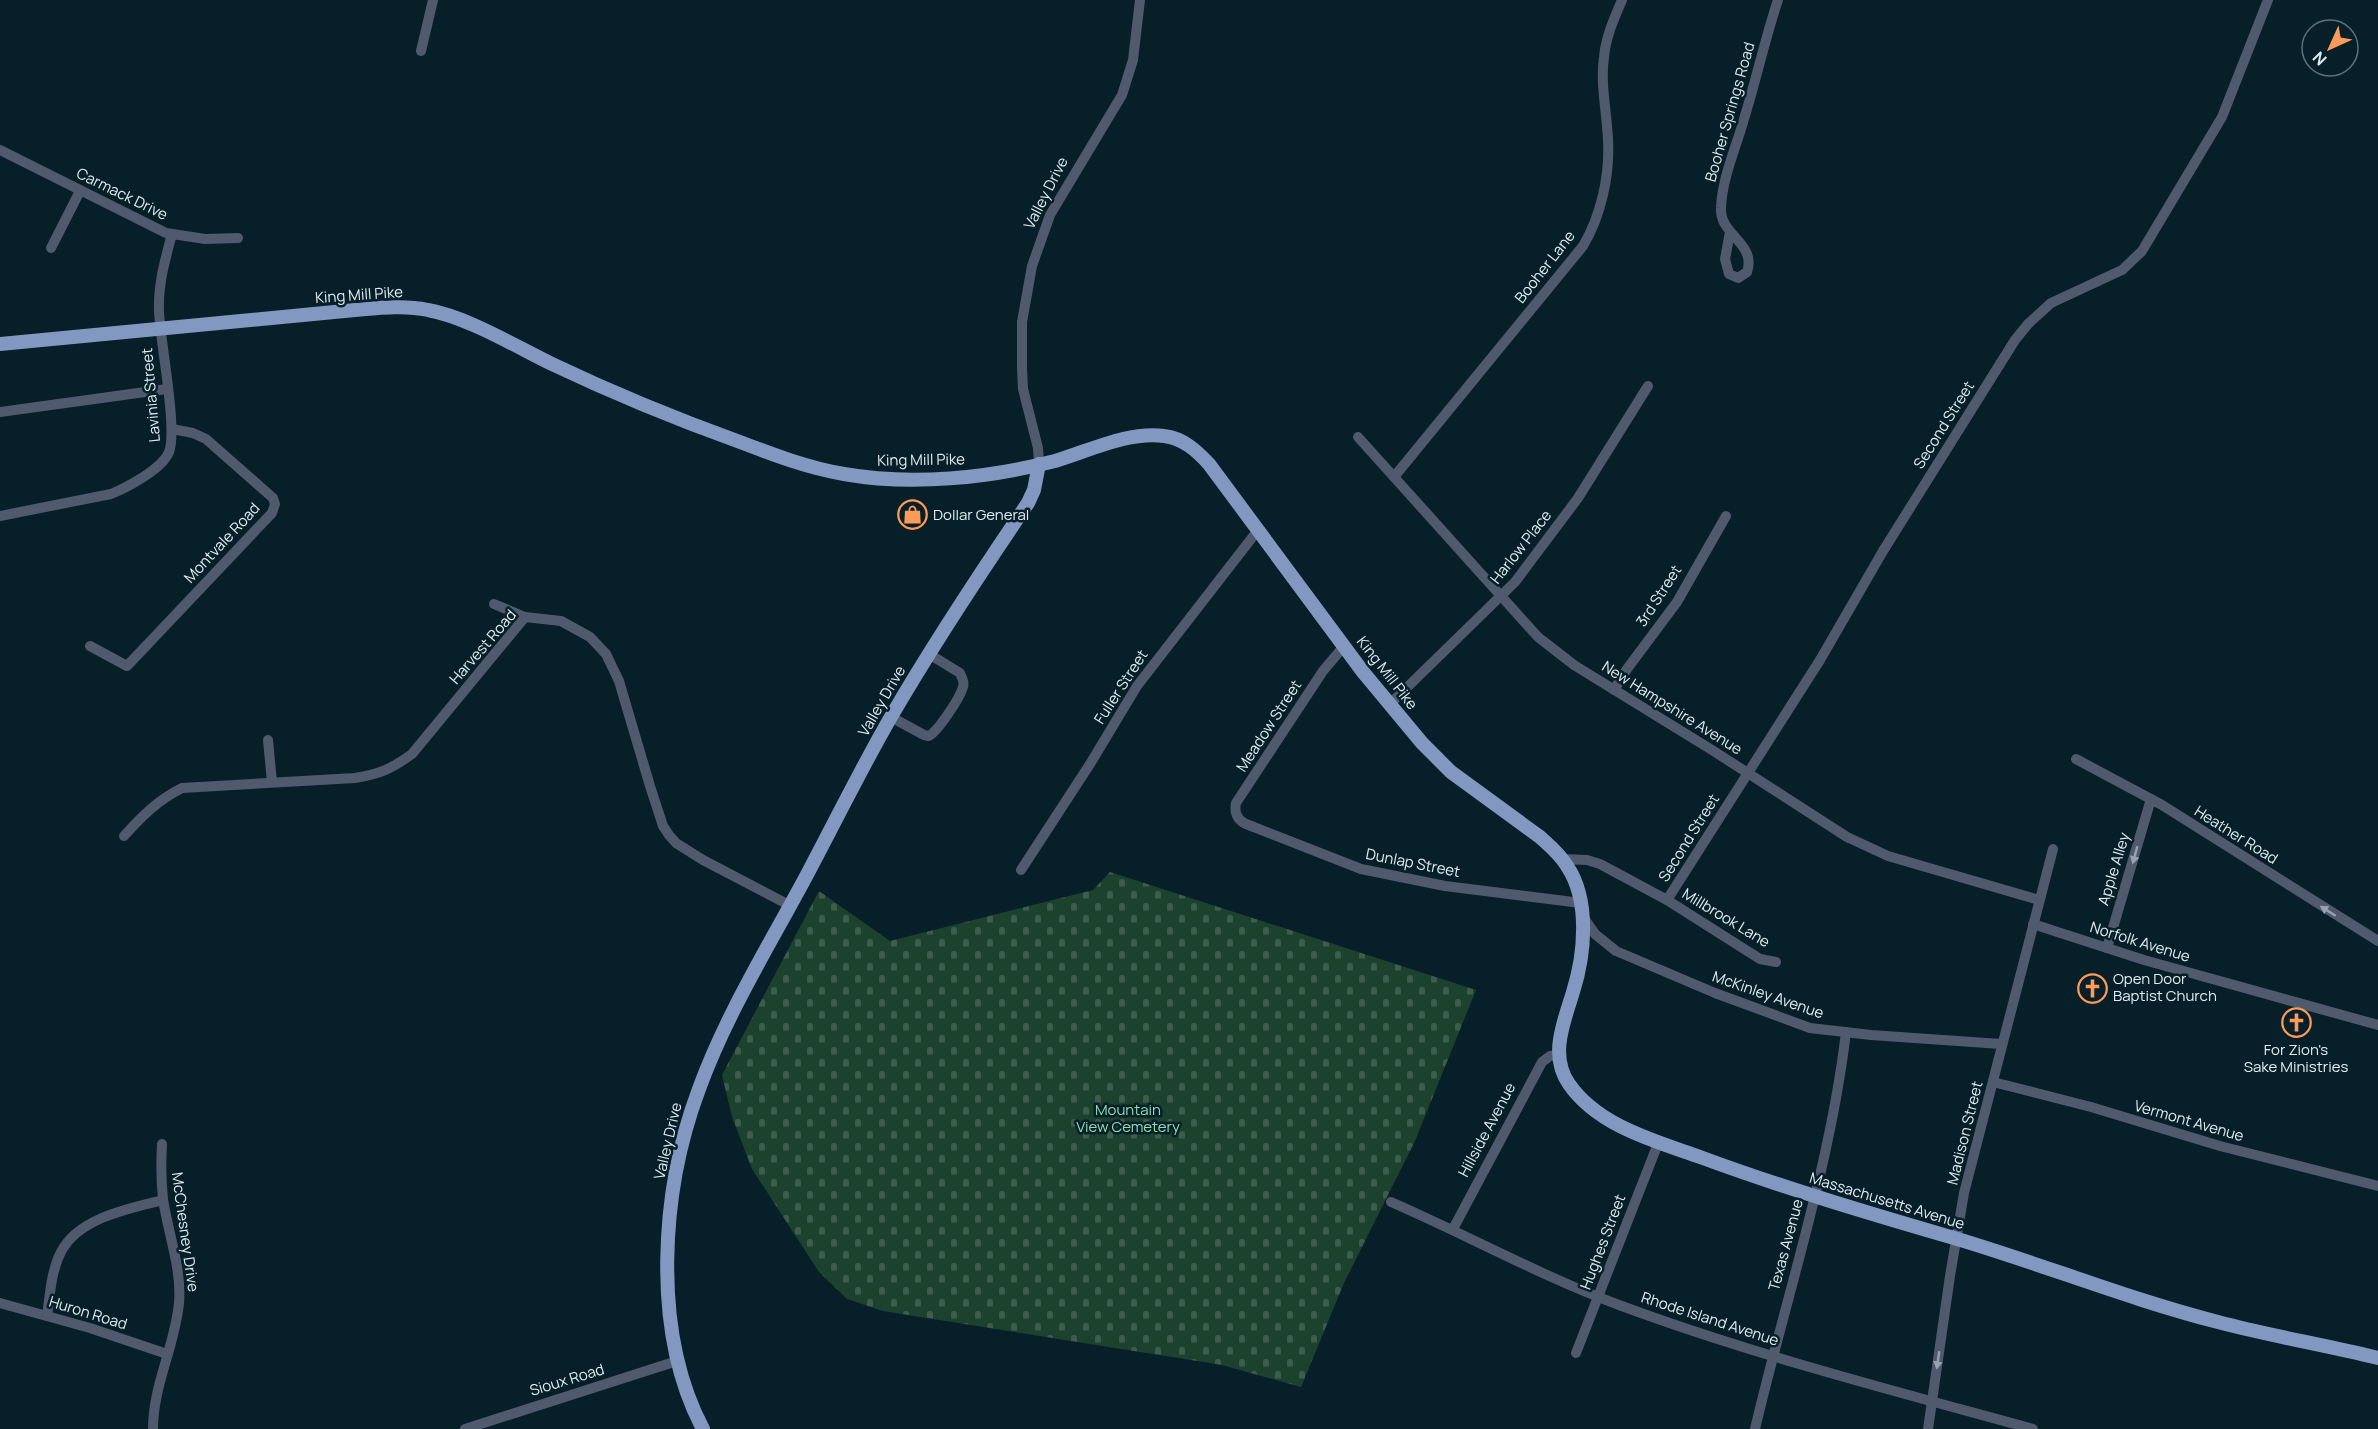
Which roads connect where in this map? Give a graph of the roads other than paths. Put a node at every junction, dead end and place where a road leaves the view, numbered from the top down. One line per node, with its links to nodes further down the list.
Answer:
1 (433, 0): 6 (street)
2 (1140, 0): 20 (street, Valley Drive)
3 (1622, 0): 21 (street, Booher Lane)
4 (1778, 0): 9 (street, Booher Springs Road)
5 (2268, 0): 36 (street, Second Street)
6 (421, 51)
7 (0, 150): 8 (street, Carmack Drive)
8 (80, 191): 10 (street, Carmack Drive); 12 (street)
9 (1730, 232)
10 (172, 234): 11 (street, Carmack Drive); 13 (street, Lavinia Street)
11 (238, 238)
12 (51, 248)
13 (160, 330): 14 (main road, King Mill Pike); 16 (street, Lavinia Street); 20 (main road, King Mill Pike)
14 (0, 344)
15 (1648, 386): 25 (street, Harlow Place)
16 (167, 389): 17 (street); 18 (street, Lavinia Street)
17 (0, 412)
18 (172, 429): 22 (street, Lavinia Street); 28 (street, Montvale Road)
19 (1358, 437): 21 (street, New Hampshire Avenue)
20 (1038, 464): 24 (main road, King Mill Pike); 30 (main road, Valley Drive)
21 (1394, 477): 25 (street, New Hampshire Avenue)
22 (0, 516)
23 (1726, 516): 31 (street, 3rd Street)
24 (1258, 530): 29 (main road, King Mill Pike); 43 (street, Fuller Street)
25 (1501, 597): 31 (street, New Hampshire Avenue); 32 (street, Harlow Place)
26 (494, 604): 27 (street)
27 (525, 617): 37 (street, Harvest Road); 46 (street, Harvest Road)
28 (90, 646)
29 (1344, 646): 32 (main road, King Mill Pike); 39 (street, Meadow Street)
30 (929, 654): 33 (main road, Valley Drive); 33 (street)
31 (1614, 690): 36 (street, New Hampshire Avenue)
32 (1390, 704): 42 (main road, King Mill Pike)
33 (891, 717): 46 (main road, Valley Drive)
34 (268, 740): 37 (street)
35 (2076, 759): 38 (street, Heather Road)
36 (1747, 773): 44 (street, Second Street); 45 (street, New Hampshire Avenue)
37 (272, 782): 40 (street, Harvest Road)
38 (2151, 799): 49 (street, Heather Road, one-way to 38); 50 (street, Apple Alley, one-way to 50)
39 (1246, 824): 47 (street, Dunlap Street)
40 (124, 836)
41 (2053, 849): 45 (street, Madison Street)
42 (1563, 859): 44 (street, Millbrook Lane); 47 (main road, King Mill Pike)
43 (1021, 870)
44 (1667, 900): 51 (street, Millbrook Lane)
45 (2039, 900): 48 (street, Madison Street)
46 (791, 906): 72 (main road, Valley Drive)
47 (1582, 910): 53 (street, McKinley Avenue); 55 (main road)
48 (2033, 924): 50 (street, Norfolk Avenue); 54 (street, Madison Street)
49 (2378, 941)
50 (2107, 948): 52 (street, Norfolk Avenue)
51 (1776, 962)
52 (2378, 1025)
53 (1846, 1032): 54 (street, McKinley Avenue); 60 (street, Texas Avenue)
54 (2001, 1044): 56 (street, Madison Street)
55 (1558, 1055): 57 (main road, Massachusetts Avenue); 63 (street, Hillside Avenue)
56 (1993, 1082): 59 (street, Vermont Avenue); 64 (street, Madison Street)
57 (1659, 1141): 60 (main road, Massachusetts Avenue); 65 (street, Hughes Street)
58 (162, 1144): 61 (street, McChesney Drive)
59 (2378, 1186)
60 (1815, 1197): 64 (main road, Massachusetts Avenue); 70 (street, Texas Avenue)
61 (164, 1200): 67 (street); 69 (street, McChesney Drive)
62 (1390, 1202): 63 (street, Rhode Island Avenue)
63 (1453, 1229): 65 (street, Rhode Island Avenue)
64 (1957, 1239): 71 (main road, Massachusetts Avenue); 73 (street, Madison Street, one-way to 73)
65 (1598, 1297): 68 (street, Hughes Street); 70 (street, Rhode Island Avenue)
66 (0, 1303): 67 (street, Huron Road)
67 (47, 1316): 69 (street, Huron Road)
68 (1576, 1353)
69 (167, 1354): 74 (street, McChesney Drive)
70 (1773, 1355): 73 (street, Rhode Island Avenue); 77 (street, Texas Avenue)
71 (2378, 1358)
72 (677, 1361): 75 (street, Sioux Road); 76 (main road, Valley Drive)
73 (1932, 1401): 78 (street, Madison Street); 79 (street, Rhode Island Avenue)
74 (153, 1429)
75 (465, 1429)
76 (703, 1429)
77 (1755, 1429)
78 (1928, 1429)
79 (2033, 1429)

